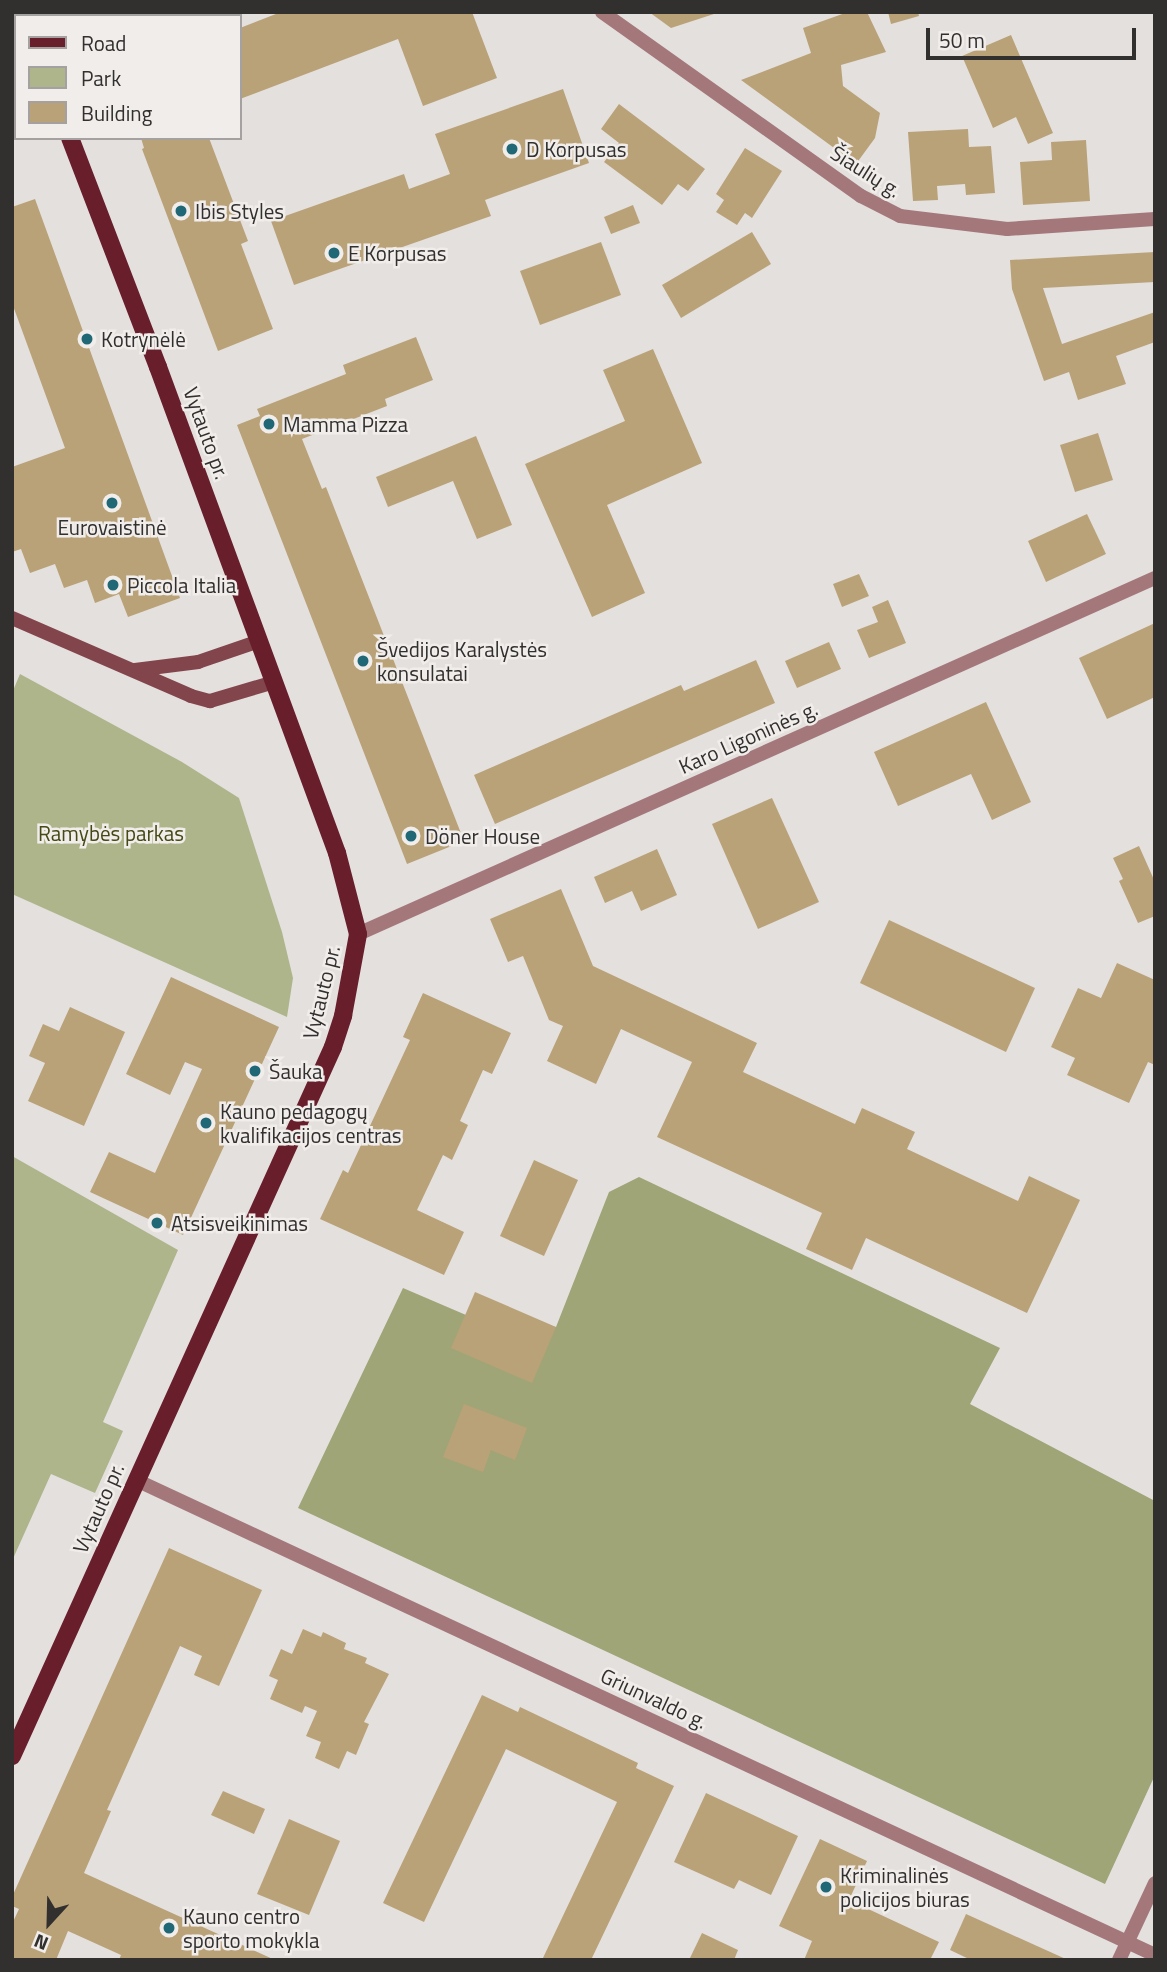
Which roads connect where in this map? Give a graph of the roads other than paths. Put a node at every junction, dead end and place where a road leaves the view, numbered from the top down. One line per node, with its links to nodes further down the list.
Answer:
1 (602, 12): 3 (street, Šiaulių g.)
2 (70, 140): 6 (main road, Vytauto pr.)
3 (1155, 219)
4 (1155, 578): 9 (street, Karo Ligoninės g.)
5 (12, 618): 7 (street)
6 (259, 641): 7 (street); 8 (main road, Vytauto pr.)
7 (132, 671): 8 (street)
8 (274, 682): 9 (main road, Vytauto pr.)
9 (358, 934): 10 (main road, Vytauto pr.)
10 (136, 1480): 11 (main road, Vytauto pr.); 13 (street, Griunvaldo g.)
11 (12, 1756)
12 (1155, 1883): 13 (street)
13 (1127, 1942): 14 (street, Griunvaldo g.); 15 (street)
14 (1155, 1955)
15 (1119, 1960)

